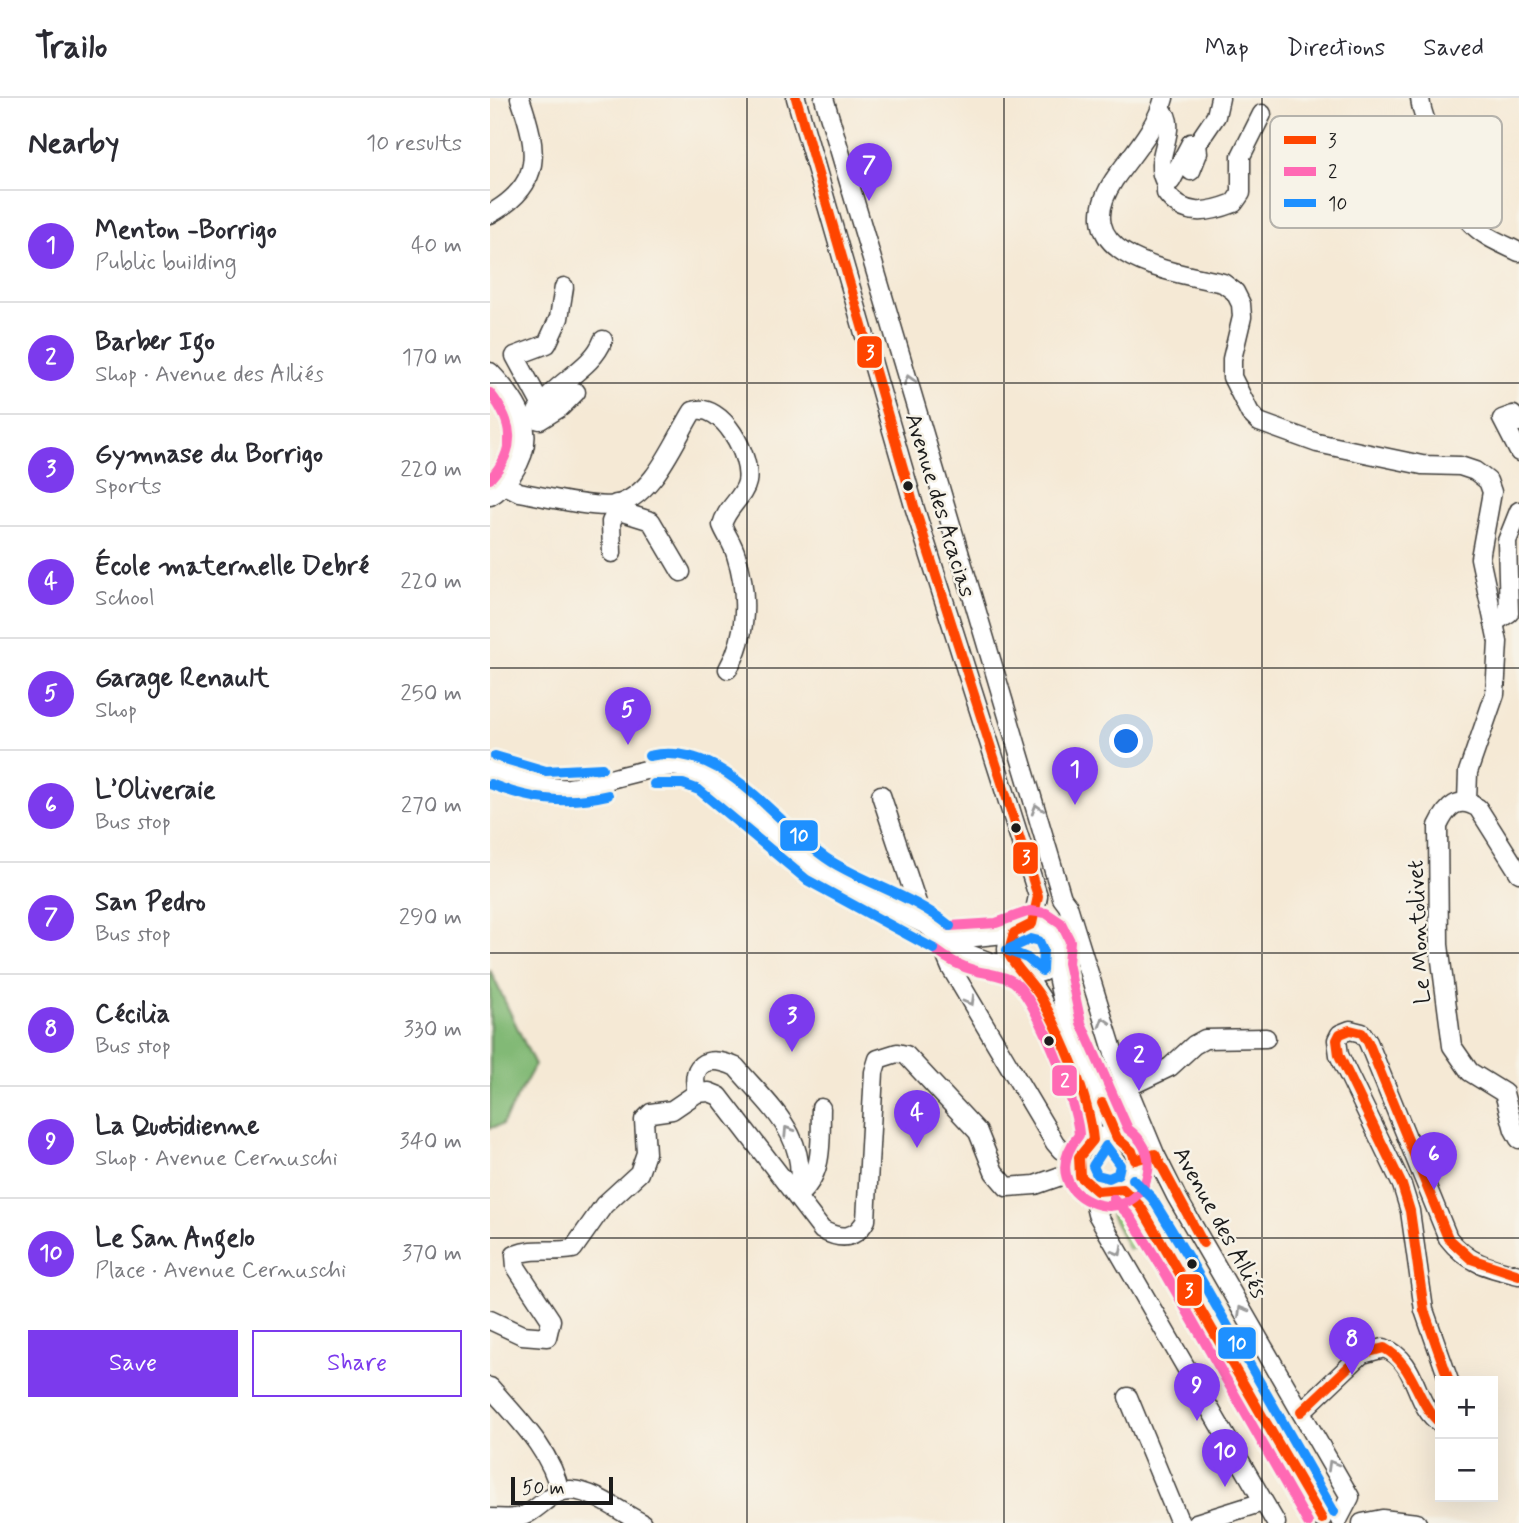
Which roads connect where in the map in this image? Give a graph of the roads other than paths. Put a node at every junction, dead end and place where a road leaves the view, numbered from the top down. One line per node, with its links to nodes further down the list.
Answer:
1 (520, 98): 14 (street)
2 (796, 98): 38 (street, Avenue des Acacias)
3 (824, 98): 36 (street, Avenue des Acacias, one-way to 3)
4 (1220, 98): 9 (street)
5 (1420, 98): 8 (street)
6 (1163, 104): 12 (street); 30 (street)
7 (1262, 114): 13 (street)
8 (1423, 116)
9 (1197, 144): 11 (street); 12 (street)
10 (1234, 168): 13 (street)
11 (1191, 171)
12 (1166, 183): 13 (street)
13 (1232, 204)
14 (490, 214)
15 (1475, 228): 16 (street)
16 (1519, 252)
17 (564, 286): 21 (street)
18 (603, 340): 21 (street)
19 (490, 372): 21 (street)
20 (576, 392): 21 (street)
21 (533, 416): 24 (street)
22 (1519, 422): 23 (street)
23 (1519, 452)
24 (505, 485): 25 (street); 26 (street)
25 (490, 496)
26 (617, 506): 28 (street); 29 (street); 31 (street)
27 (1519, 511): 30 (street)
28 (612, 553)
29 (681, 572)
30 (1494, 622): 34 (street)
31 (728, 669)
32 (490, 769): 37 (street)
33 (881, 794): 37 (street)
34 (1467, 801): 35 (street); 49 (street, Le Montolivet)
35 (1519, 873)
36 (1062, 898): 41 (street); 42 (street, Avenue des Acacias)
37 (920, 922): 40 (street)
38 (1032, 924): 39 (street); 41 (street)
39 (1014, 933): 40 (street); 43 (street)
40 (946, 940): 43 (street); 53 (street, one-way to 53)
41 (1054, 947): 42 (street); 43 (street); 48 (street)
42 (1085, 960): 45 (street, Avenue des Alliés, one-way to 42)
43 (1020, 970): 50 (street)
44 (1266, 1038): 45 (street)
45 (1126, 1088): 51 (street, Avenue des Alliés)
46 (697, 1093): 56 (street); 56 (street, one-way to 46); 58 (street)
47 (821, 1108): 56 (street)
48 (1117, 1138): 50 (street); 52 (street)
49 (1519, 1139)
50 (1093, 1140): 53 (street)
51 (1155, 1154): 52 (street); 64 (street, Avenue des Alliés, one-way to 51)
52 (1135, 1160): 55 (street)
53 (1079, 1164): 54 (street); 56 (street)
54 (1091, 1189): 55 (street); 67 (street, one-way to 67)
55 (1123, 1189): 69 (street)
56 (797, 1196)
57 (1519, 1275): 59 (street)
58 (490, 1320)
59 (1447, 1376)
60 (490, 1387): 63 (street)
61 (1128, 1398): 71 (street)
62 (490, 1406): 63 (street)
63 (509, 1409): 66 (street)
64 (1301, 1412): 65 (street); 69 (street, Avenue des Alliés, one-way to 64)
65 (1435, 1418)
66 (560, 1492): 68 (street); 70 (street)
67 (1262, 1502): 72 (street); 73 (street)
68 (490, 1518)
69 (1331, 1521)
70 (642, 1523)
71 (1180, 1523)
72 (1196, 1523)
73 (1276, 1523)
74 (1365, 1523): 75 (street)
75 (1417, 1523)

